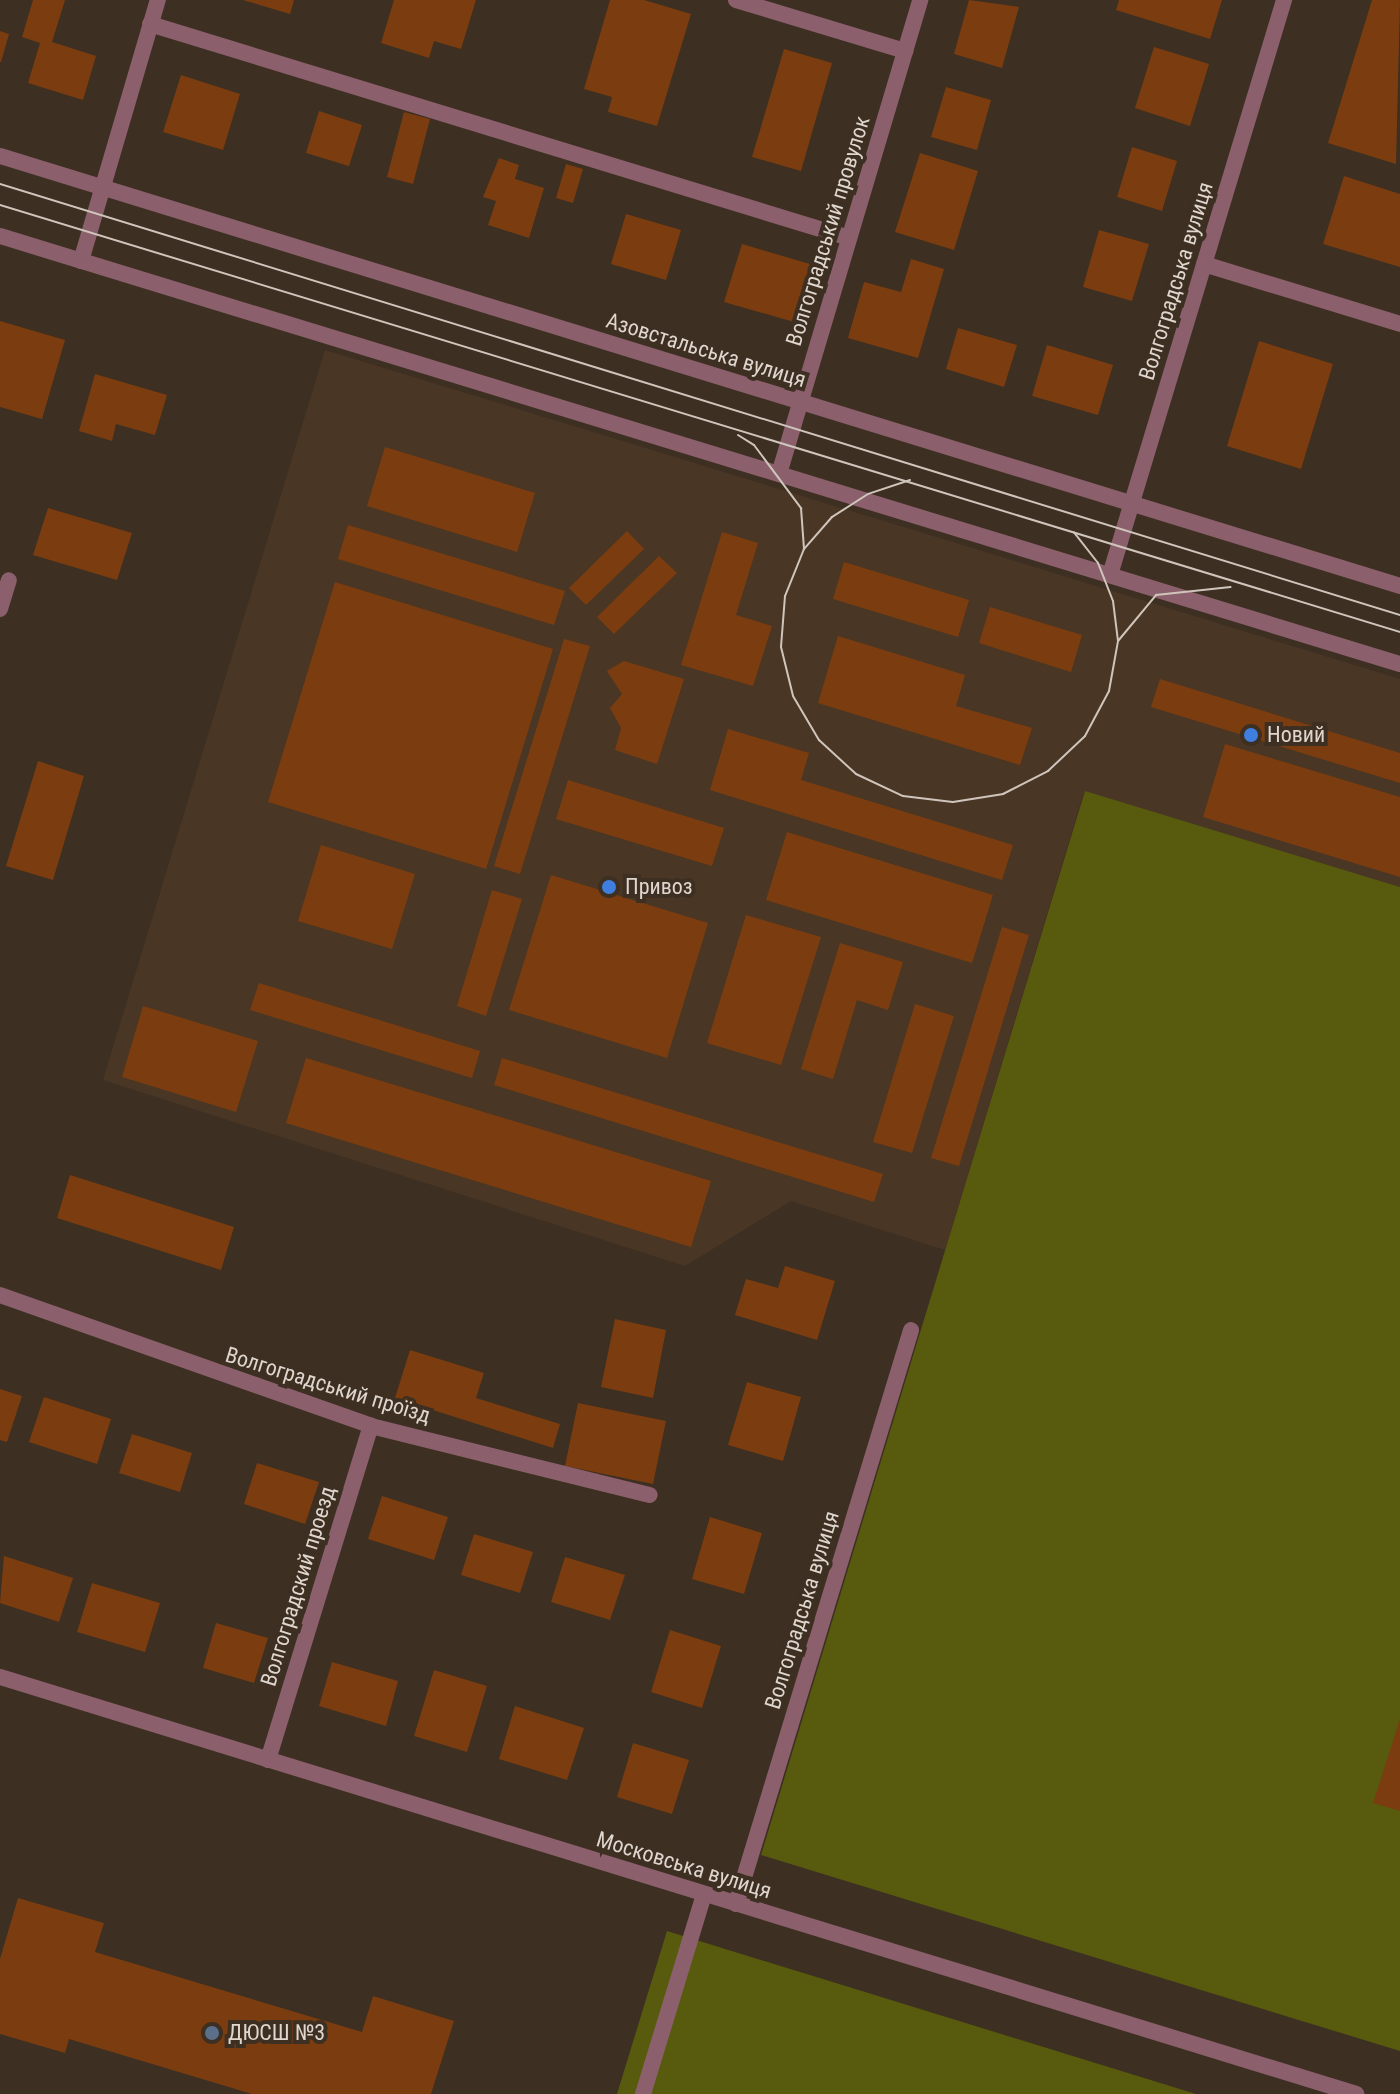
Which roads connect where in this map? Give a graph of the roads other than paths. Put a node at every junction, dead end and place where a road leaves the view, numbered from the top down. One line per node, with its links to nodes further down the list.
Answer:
1 (158, 0): 6 (street)
2 (736, 0): 5 (street)
3 (920, 0): 7 (street, Волгоградський провулок)
4 (1284, 0): 13 (street, Волгоградська вулиця)
5 (774, 6): 7 (street)
6 (150, 24): 9 (street); 11 (street)
7 (905, 51): 11 (street, Волгоградський провулок)
8 (0, 156): 9 (street, Азовстальська вулиця)
9 (102, 188): 12 (street); 15 (street, Азовстальська вулиця)
10 (0, 236): 12 (street)
11 (849, 238): 15 (street, Волгоградський провулок)
12 (81, 261): 16 (street)
13 (1204, 264): 14 (street); 17 (street, Волгоградська вулиця)
14 (1400, 324)
15 (800, 402): 16 (street, Волгоградський провулок); 17 (street, Азовстальська вулиця)
16 (779, 474): 18 (street)
17 (1132, 504): 18 (street, Волгоградська вулиця); 20 (street, Азовстальська вулиця)
18 (1110, 575): 22 (street)
19 (9, 580): 21 (street)
20 (1400, 586)
21 (0, 609)
22 (1400, 664)
23 (0, 1295): 25 (street, Волгоградський проїзд)
24 (911, 1330): 30 (street, Волгоградська вулиця)
25 (371, 1426): 26 (street, Волгоградський проїзд); 28 (street, Волгоградский проезд)
26 (650, 1495)
27 (0, 1677): 28 (street, Московська вулиця)
28 (268, 1760): 29 (street, Московська вулиця)
29 (704, 1894): 30 (street, Московська вулиця); 32 (street)
30 (736, 1904): 31 (street, Московська вулиця)
31 (1351, 2093)
32 (643, 2094)

